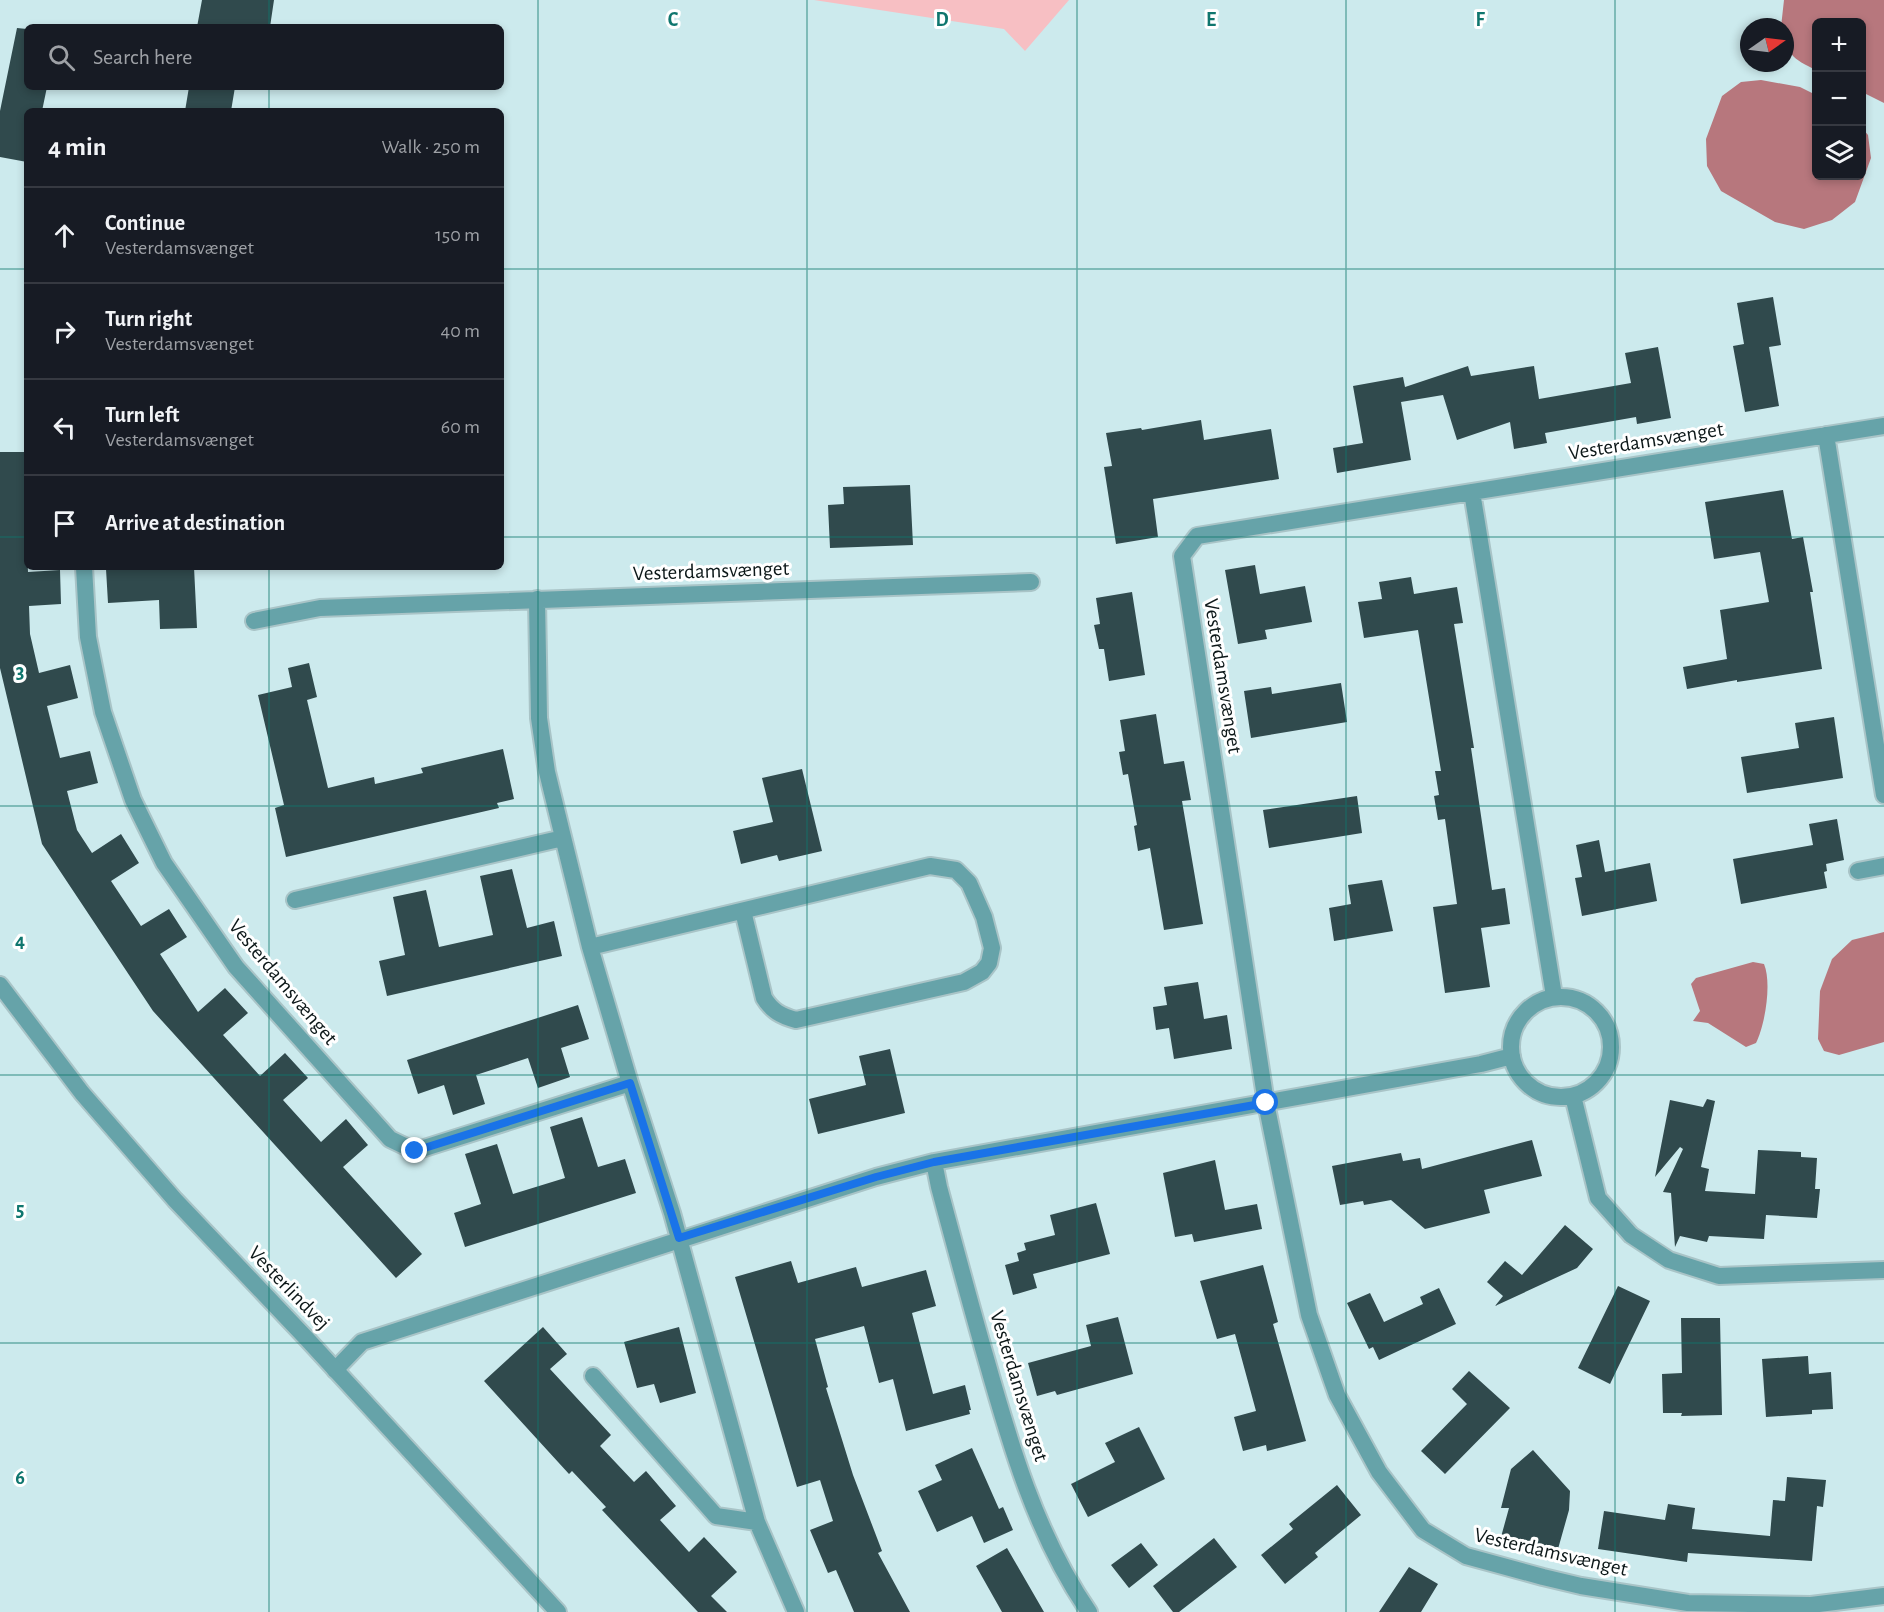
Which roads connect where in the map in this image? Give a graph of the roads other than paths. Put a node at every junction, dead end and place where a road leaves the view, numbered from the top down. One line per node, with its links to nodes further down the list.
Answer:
1 (1884, 426): 2 (street, Vesterdamsvænget)
2 (1826, 435): 3 (street, Vesterdamsvænget); 8 (street)
3 (1472, 492): 16 (street); 20 (street, Vesterdamsvænget)
4 (84, 570): 18 (street, Vesterdamsvænget)
5 (1030, 582): 6 (street, Vesterdamsvænget)
6 (537, 599): 7 (street, Vesterdamsvænget); 9 (street)
7 (254, 621)
8 (1884, 795)
9 (563, 838): 12 (street); 14 (street)
10 (1884, 866): 11 (street)
11 (1858, 871)
12 (295, 900)
13 (743, 911): 13 (street); 14 (street)
14 (590, 947): 18 (street)
15 (0, 985): 24 (street, Vesterlindvej)
16 (1554, 996): 17 (street); 19 (street)
17 (1512, 1056): 19 (street); 20 (street)
18 (630, 1083): 22 (street)
19 (1573, 1096): 23 (street)
20 (1266, 1103): 21 (street); 27 (street, Vesterdamsvænget)
21 (934, 1162): 22 (street); 30 (street, Vesterdamsvænget)
22 (679, 1238): 24 (street); 26 (street)
23 (1884, 1270)
24 (335, 1370): 28 (street, Vesterlindvej)
25 (593, 1376): 26 (street)
26 (756, 1522): 29 (street)
27 (1884, 1596)
28 (558, 1612)
29 (796, 1612)
30 (1089, 1612)

